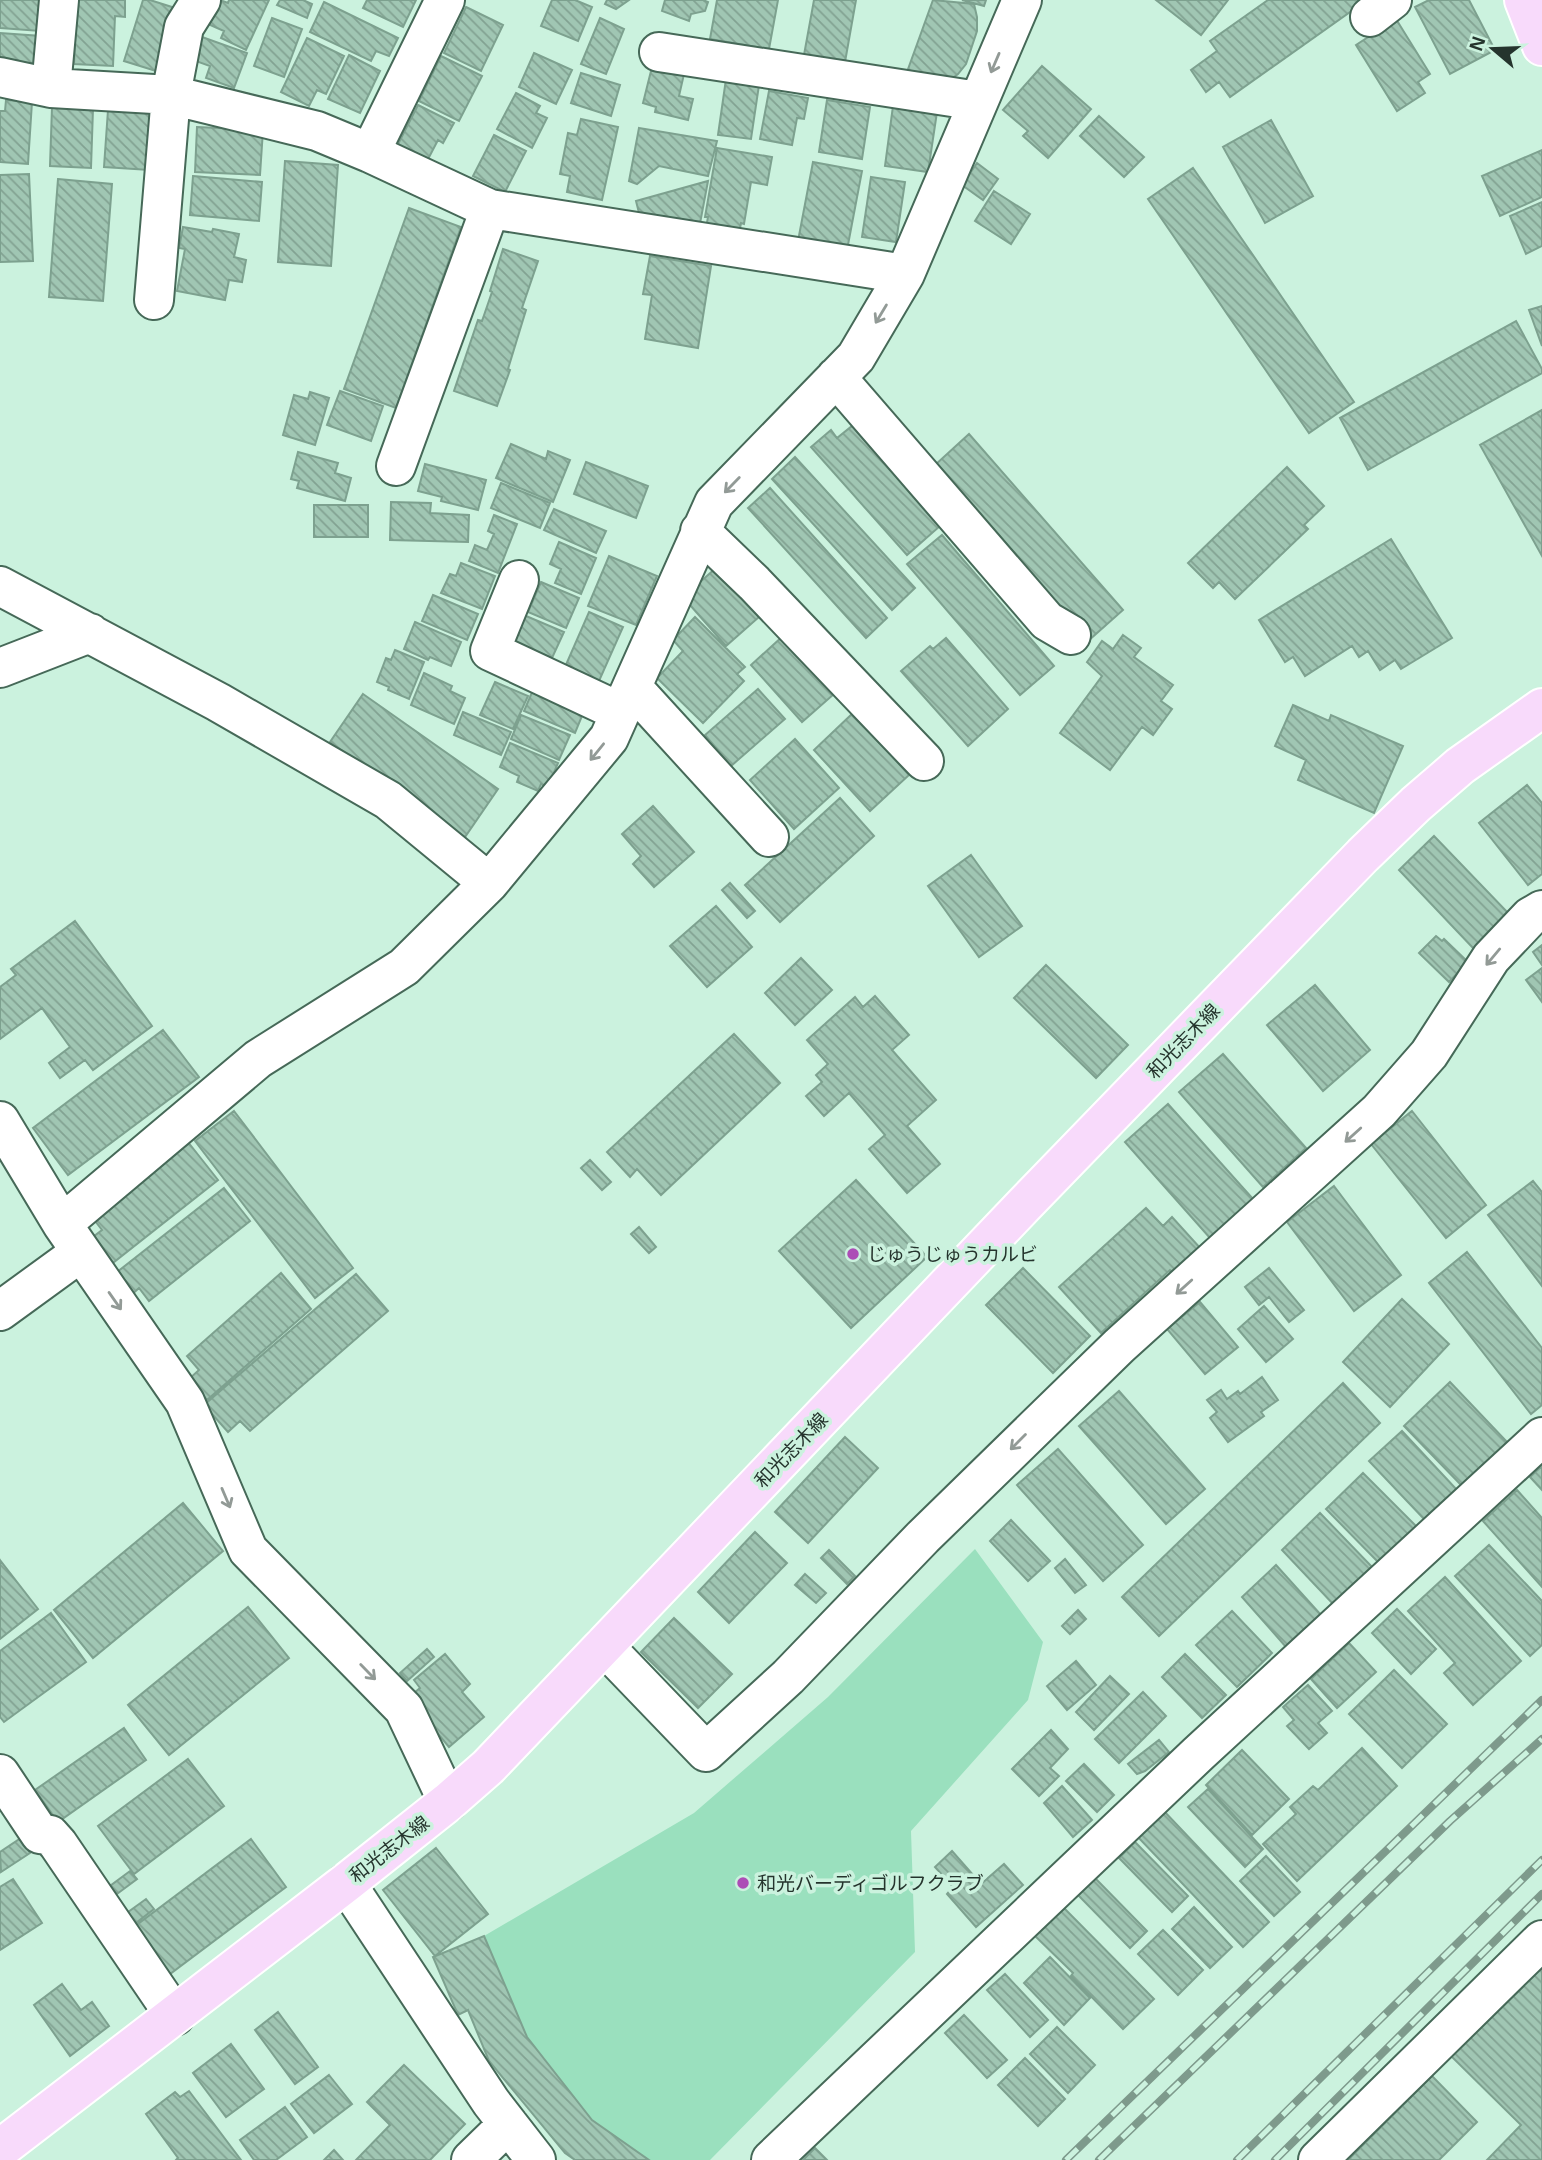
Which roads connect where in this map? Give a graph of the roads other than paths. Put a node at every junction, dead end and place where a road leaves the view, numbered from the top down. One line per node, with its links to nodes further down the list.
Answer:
1 (59, 0): 9 (street)
2 (201, 0): 10 (street)
3 (445, 0): 12 (street)
4 (1021, 0): 11 (street, one-way to 11)
5 (1524, 0): 6 (main road)
6 (1542, 46)
7 (659, 52): 11 (street)
8 (0, 77): 9 (street)
9 (51, 88): 10 (street)
10 (171, 95): 12 (street); 15 (street)
11 (978, 101): 14 (street)
12 (370, 153): 13 (street)
13 (490, 209): 14 (street); 17 (street)
14 (905, 274): 16 (street, one-way to 16)
15 (154, 300)
16 (836, 377): 18 (street, one-way to 18); 22 (street)
17 (396, 466)
18 (700, 531): 24 (street); 26 (street)
19 (519, 580): 24 (street)
20 (0, 586): 21 (street)
21 (90, 633): 23 (street); 28 (street)
22 (1071, 635)
23 (0, 668)
24 (626, 699): 27 (street); 28 (street, one-way to 28)
25 (1542, 708): 34 (main road, 和光志木線)
26 (924, 761)
27 (769, 837)
28 (489, 883): 31 (street)
29 (1542, 910): 34 (street, one-way to 34)
30 (0, 1121): 31 (street)
31 (72, 1238): 32 (street); 36 (street, one-way to 36)
32 (0, 1311)
33 (1542, 1437): 44 (street)
34 (604, 1646): 36 (main road, 和光志木線)
35 (0, 1774): 39 (street)
36 (448, 1802): 37 (main road, 和光志木線)
37 (346, 1883): 39 (main road, 和光志木線); 40 (street)
38 (1542, 1940): 45 (street)
39 (176, 2016): 41 (main road, 和光志木線)
40 (508, 2124): 42 (street); 43 (street)
41 (0, 2149)
42 (471, 2160)
43 (536, 2160)
44 (771, 2160)
45 (1318, 2160)

